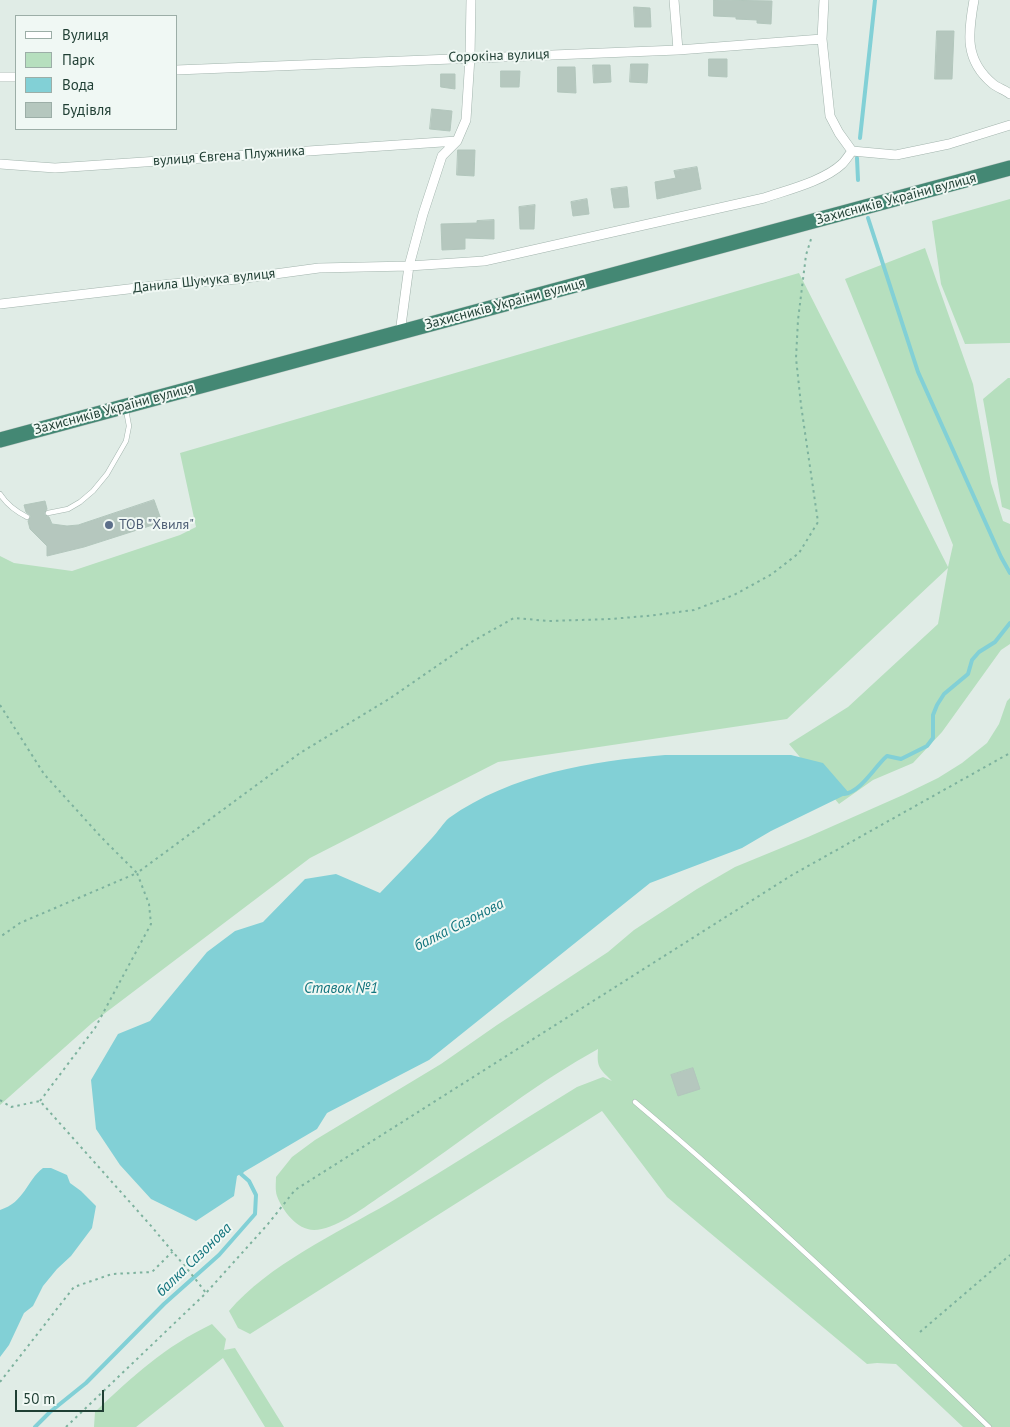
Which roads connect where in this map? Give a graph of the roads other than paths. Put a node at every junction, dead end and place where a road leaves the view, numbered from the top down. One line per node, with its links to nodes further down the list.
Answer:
1 (471, 0): 7 (street)
2 (674, 0): 6 (street)
3 (824, 0): 5 (street)
4 (974, 0): 11 (street)
5 (822, 39): 6 (street, Сорокіна вулиця); 14 (street)
6 (678, 50): 7 (street, Сорокіна вулиця)
7 (470, 57): 8 (street, Сорокіна вулиця); 13 (street)
8 (178, 70)
9 (15, 77): 10 (street)
10 (0, 78)
11 (1010, 94)
12 (1010, 125): 14 (street)
13 (457, 141): 15 (street, вулиця Євгена Плужника); 17 (street)
14 (852, 151): 17 (street, Данила Шумука вулиця)
15 (0, 164)
16 (1010, 168): 19 (highway, Захисників України вулиця)
17 (409, 266): 18 (street, Данила Шумука вулиця); 19 (street)
18 (0, 304)
19 (400, 332): 20 (highway, Захисників України вулиця)
20 (125, 406): 21 (highway, Захисників України вулиця); 23 (lane)
21 (0, 440)
22 (0, 494): 24 (lane)
23 (48, 513)
24 (27, 516)
25 (635, 1102): 26 (lane)
26 (989, 1427)

